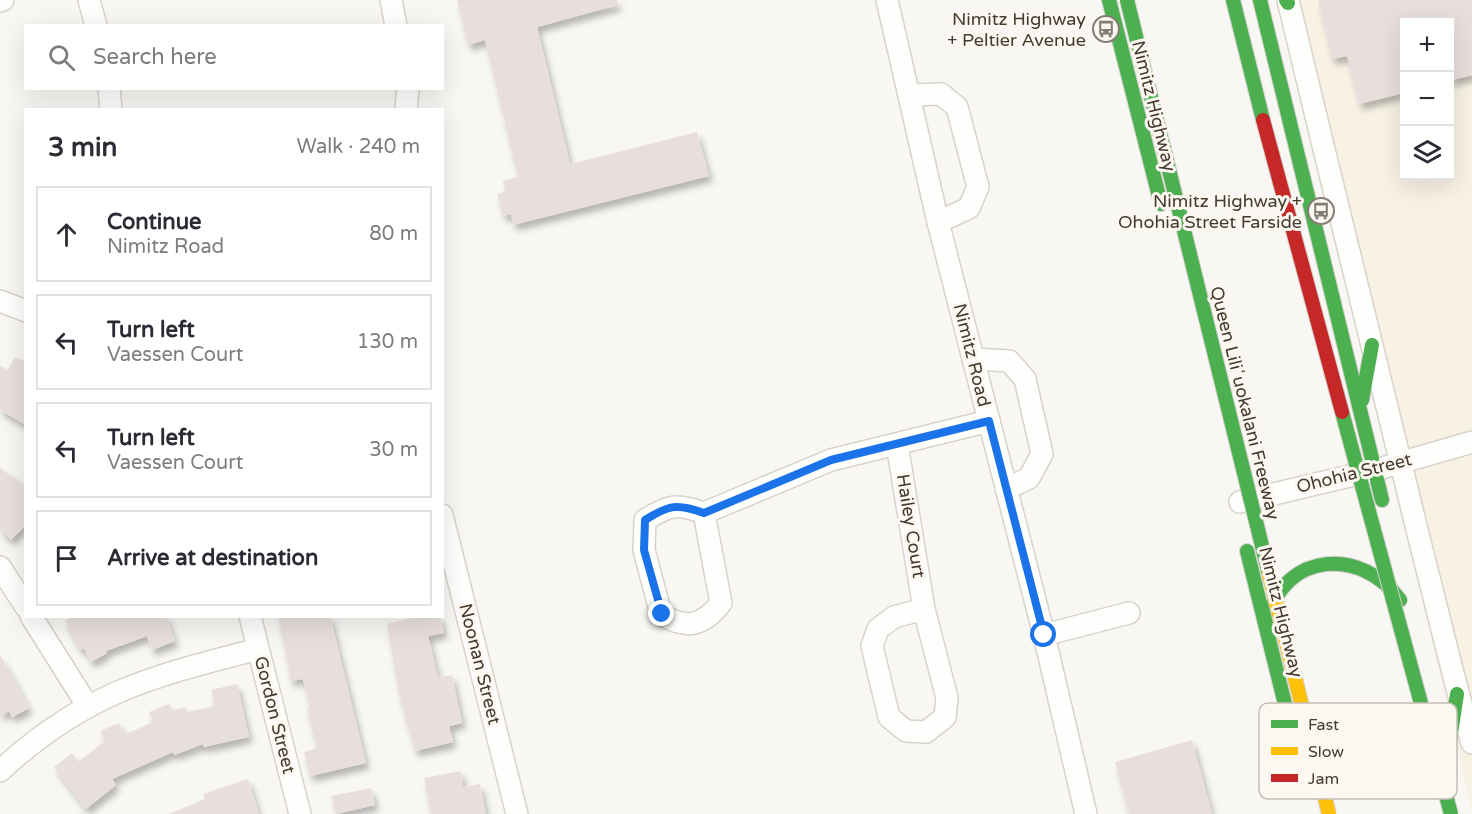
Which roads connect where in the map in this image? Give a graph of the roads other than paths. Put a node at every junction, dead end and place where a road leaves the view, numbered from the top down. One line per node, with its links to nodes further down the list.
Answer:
1 (89, 0): 9 (street)
2 (391, 0): 10 (street)
3 (887, 0): 13 (street, Nimitz Road)
4 (1109, 0): 18 (main road, Nimitz Highway)
5 (1127, 0): 48 (main road, Queen Liliʻuokalani Freeway, bridge)
6 (1233, 0): 16 (main road)
7 (1260, 0): 23 (main road)
8 (1288, 1): 21 (street)
9 (95, 24)
10 (396, 24)
11 (109, 90): 14 (street)
12 (408, 90): 15 (street)
13 (909, 94): 17 (street, Nimitz Road); 17 (street)
14 (111, 108)
15 (406, 108)
16 (1263, 120): 49 (main road, bridge); 50 (main road, bridge)
17 (938, 222): 22 (street, Nimitz Road)
18 (1166, 223)
19 (0, 301): 20 (street)
20 (24, 310)
21 (1372, 345): 23 (main road); 27 (street)
22 (973, 358): 24 (street, Nimitz Road); 29 (street)
23 (1360, 410): 28 (main road)
24 (989, 421): 26 (street); 29 (street, Nimitz Road)
25 (1472, 442): 27 (street, Ohohia Street)
26 (897, 444): 31 (street); 38 (street, Hailey Court)
27 (1400, 462): 28 (street, Ohohia Street); 46 (street)
28 (1375, 470): 30 (street, Ohohia Street); 32 (main road)
29 (1006, 489): 44 (street, Nimitz Road)
30 (1236, 503)
31 (704, 513): 31 (street)
32 (1385, 514)
33 (444, 523): 62 (street, Noonan Street)
34 (1244, 537): 43 (main road, Nimitz Highway)
35 (1391, 537): 42 (main road)
36 (0, 567): 37 (street)
37 (24, 604)
38 (924, 609): 38 (street, Hailey Court)
39 (1129, 613): 44 (street)
40 (33, 618): 53 (street)
41 (250, 618): 45 (street, Gordon Street)
42 (1412, 627): 43 (main road); 51 (main road)
43 (1266, 630): 47 (main road, Nimitz Highway)
44 (1044, 635): 63 (street, Nimitz Road)
45 (258, 648): 53 (street); 61 (street, Gordon Street)
46 (1457, 694): 52 (main road); 54 (street)
47 (1285, 703)
48 (1301, 703)
49 (1406, 703)
50 (1421, 703)
51 (1430, 703)
52 (1456, 703)
53 (87, 705): 55 (street)
54 (1472, 743)
55 (0, 771)
56 (1309, 799): 60 (main road, Nimitz Highway)
57 (1325, 799): 64 (main road, Queen Liliʻuokalani Freeway, bridge)
58 (1447, 799): 65 (main road, bridge)
59 (1454, 799): 66 (main road)
60 (1310, 802)
61 (300, 814)
62 (517, 814)
63 (1086, 814)
64 (1329, 814)
65 (1451, 814)
66 (1458, 814)

